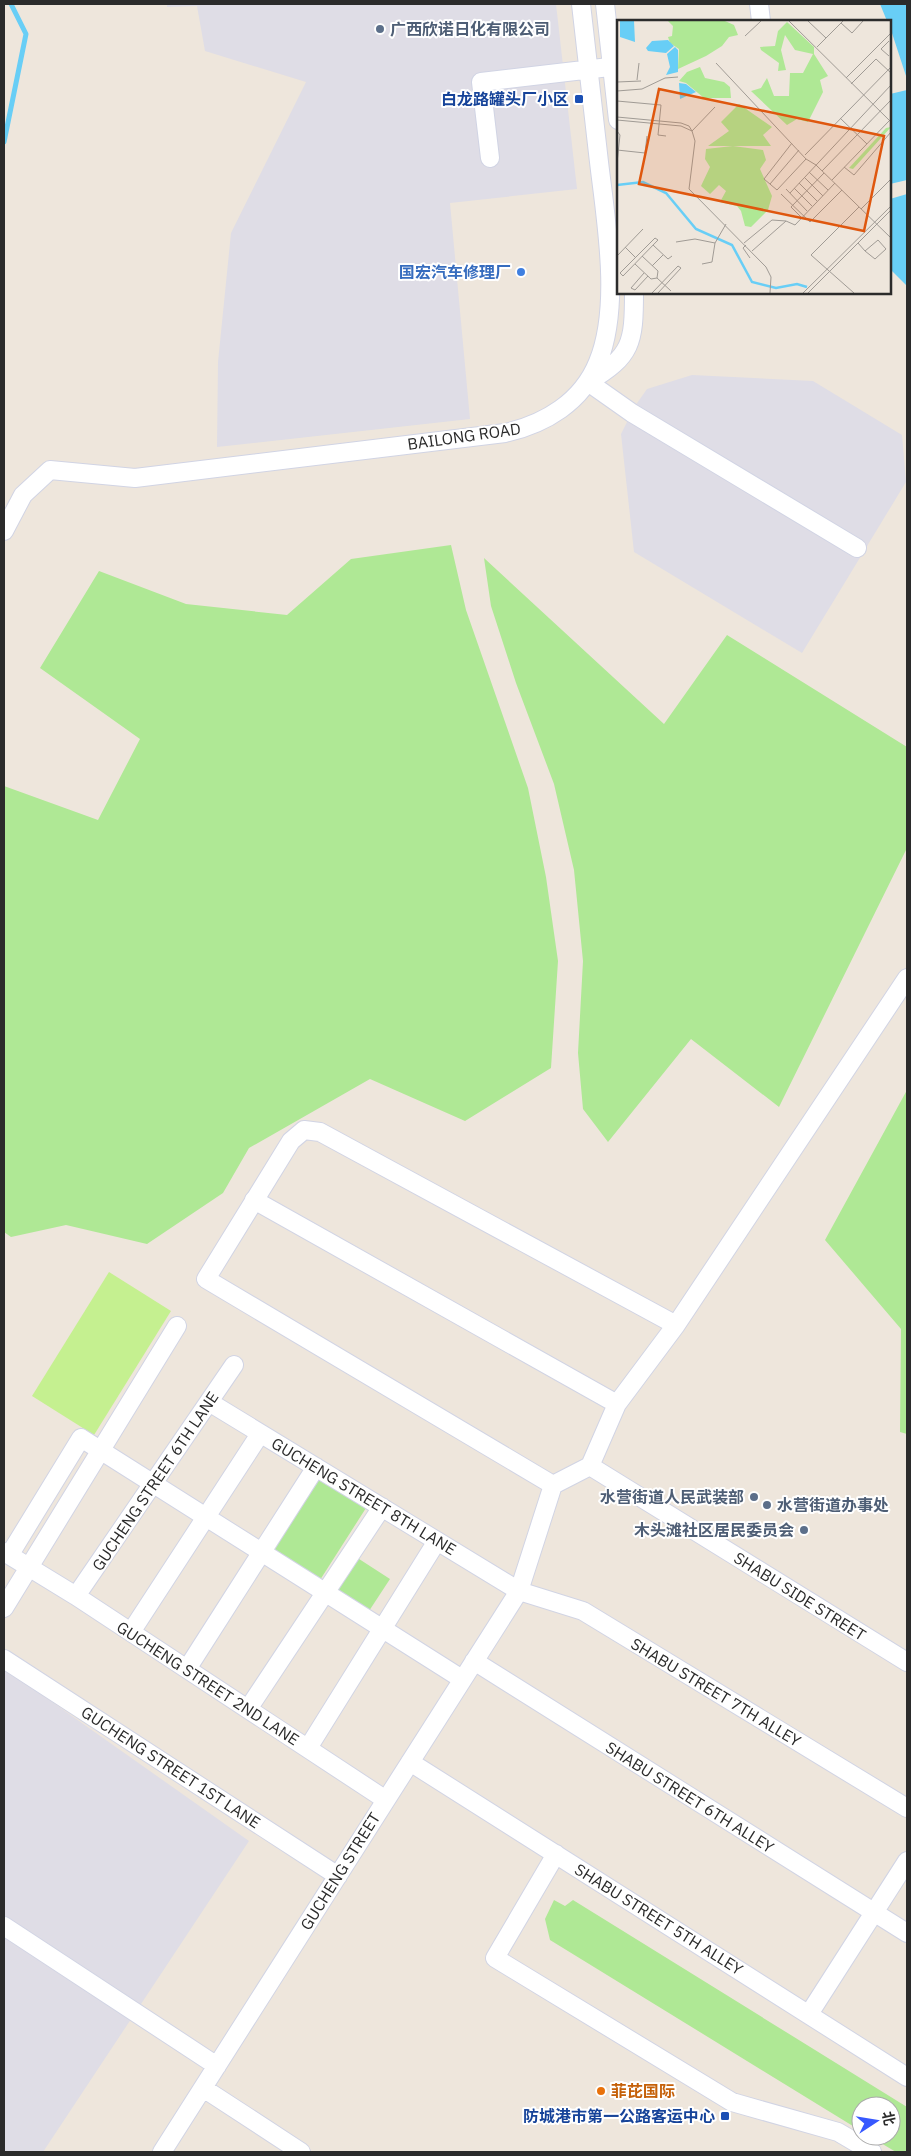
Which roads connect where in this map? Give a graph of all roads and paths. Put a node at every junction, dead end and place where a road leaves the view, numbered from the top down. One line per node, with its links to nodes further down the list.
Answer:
1 (581, 4): 6 (street, BAILONG ROAD)
2 (605, 4): 5 (street)
3 (759, 4): 4 (street)
4 (761, 20)
5 (616, 66): 6 (street); 7 (street)
6 (589, 69): 8 (street); 10 (street, BAILONG ROAD)
7 (617, 93)
8 (490, 158)
9 (634, 294): 10 (street)
10 (588, 382): 11 (street, BAILONG ROAD); 12 (street)
11 (4, 531)
12 (857, 548)
13 (907, 978): 15 (street)
14 (254, 1200): 15 (street); 19 (street); 25 (street)
15 (676, 1325): 19 (street)
16 (177, 1326): 21 (street)
17 (234, 1365): 18 (street, GUCHENG STREET 6TH LANE)
18 (209, 1402): 20 (street, GUCHENG STREET 8TH LANE); 24 (street, GUCHENG STREET 6TH LANE)
19 (617, 1404): 22 (street)
20 (260, 1434): 23 (street, GUCHENG STREET 8TH LANE); 27 (street)
21 (101, 1450): 24 (street); 30 (street); 31 (street)
22 (590, 1466): 25 (street); 40 (street, SHABU SIDE STREET)
23 (316, 1467): 26 (street, GUCHENG STREET 8TH LANE); 29 (street)
24 (154, 1484): 27 (street); 34 (street, GUCHENG STREET 6TH LANE)
25 (553, 1485): 32 (street, GUCHENG STREET)
26 (382, 1507): 28 (street, GUCHENG STREET 8TH LANE); 33 (street)
27 (206, 1517): 29 (street); 37 (street)
28 (437, 1541): 32 (street, GUCHENG STREET 8TH LANE); 36 (street)
29 (262, 1552): 33 (street); 41 (street)
30 (7, 1553): 31 (street, GUCHENG STREET 2ND LANE)
31 (30, 1566): 34 (street, GUCHENG STREET 2ND LANE); 35 (street)
32 (519, 1591): 39 (street, GUCHENG STREET); 47 (street, SHABU STREET 7TH ALLEY)
33 (326, 1593): 36 (street); 43 (street)
34 (76, 1596): 37 (street, GUCHENG STREET 2ND LANE)
35 (4, 1608)
36 (382, 1628): 42 (street); 44 (street)
37 (131, 1632): 41 (street, GUCHENG STREET 2ND LANE)
38 (4, 1659): 50 (street, GUCHENG STREET 1ST LANE)
39 (474, 1661): 42 (street, GUCHENG STREET); 51 (street, SHABU STREET 6TH ALLEY)
40 (907, 1662)
41 (187, 1669): 43 (street, GUCHENG STREET 2ND LANE)
42 (462, 1679): 45 (street, GUCHENG STREET)
43 (248, 1709): 44 (street, GUCHENG STREET 2ND LANE)
44 (308, 1748): 46 (street, GUCHENG STREET 2ND LANE)
45 (410, 1762): 46 (street, GUCHENG STREET); 48 (street, SHABU STREET 5TH ALLEY)
46 (386, 1800): 50 (street, GUCHENG STREET)
47 (907, 1808)
48 (556, 1854): 54 (street, SHABU STREET 5TH ALLEY); 60 (street)
49 (907, 1860): 51 (street)
50 (338, 1876): 55 (street, GUCHENG STREET)
51 (874, 1913): 53 (street, SHABU STREET 6TH ALLEY); 54 (street)
52 (4, 1926): 55 (street)
53 (907, 1933)
54 (809, 2014): 56 (street, SHABU STREET 5TH ALLEY)
55 (217, 2066): 57 (street, GUCHENG STREET)
56 (907, 2077)
57 (203, 2088): 58 (street, GUCHENG STREET); 59 (street)
58 (162, 2152)
59 (301, 2152)
60 (872, 2152)

